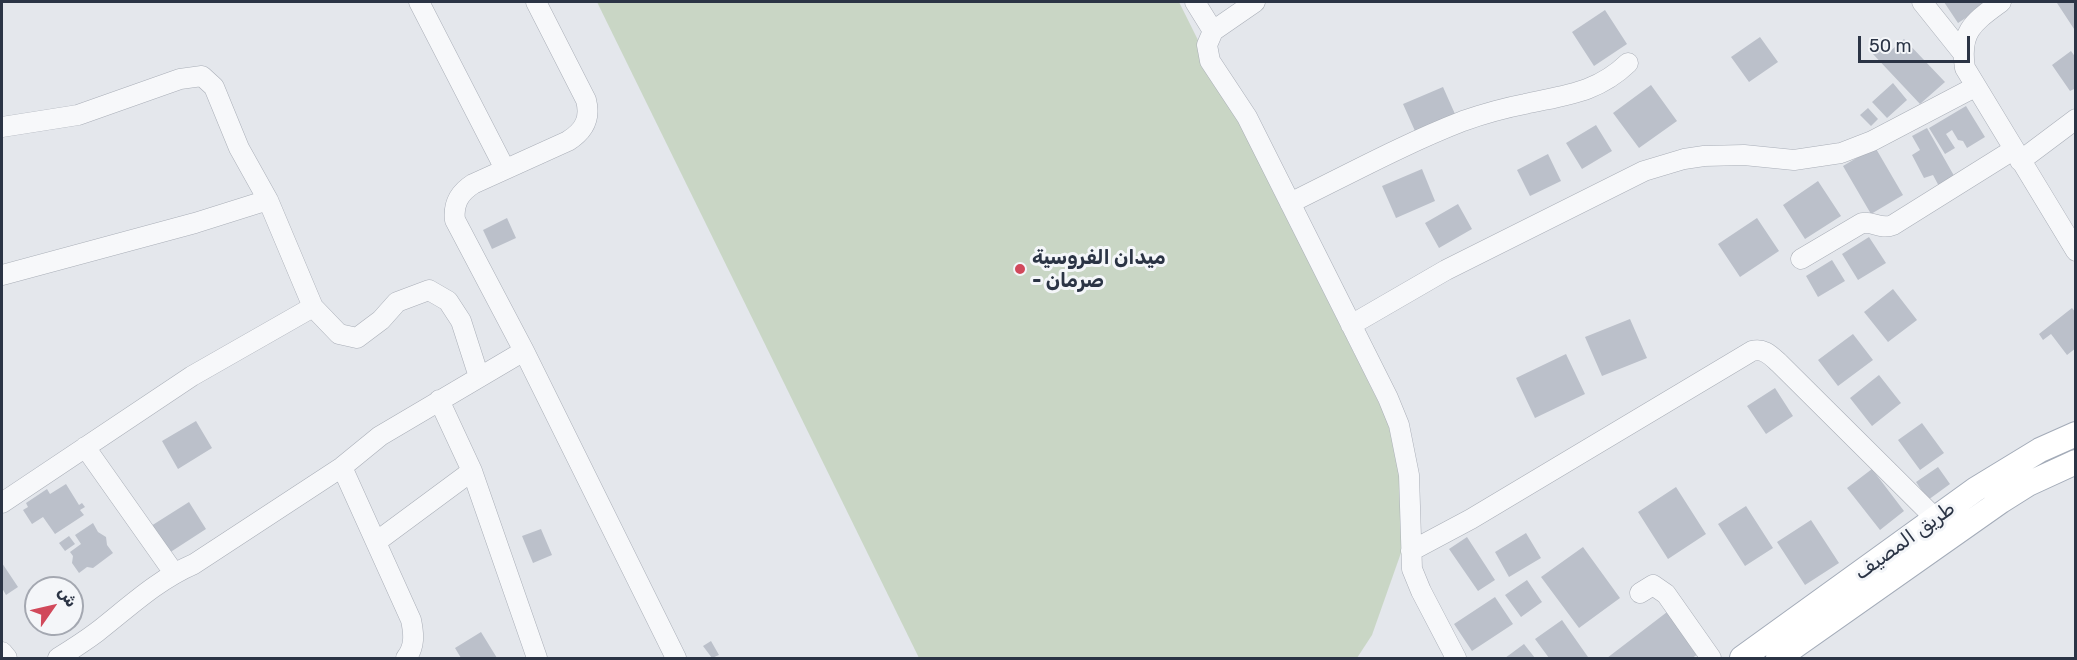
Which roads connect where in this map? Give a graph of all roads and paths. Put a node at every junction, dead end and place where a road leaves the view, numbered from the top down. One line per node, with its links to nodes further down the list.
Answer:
1 (419, 2): 14 (street)
2 (536, 2): 14 (street)
3 (1195, 2): 7 (street)
4 (1255, 2): 7 (street)
5 (1922, 2): 8 (street)
6 (2001, 2): 8 (street)
7 (1213, 32): 16 (street)
8 (1962, 52): 10 (street)
9 (1628, 63): 16 (street)
10 (1975, 87): 13 (street); 21 (street)
11 (2076, 119): 13 (street)
12 (2, 127): 15 (street)
13 (2016, 155): 17 (street); 18 (street)
14 (505, 169): 22 (street)
15 (268, 200): 19 (street); 20 (street)
16 (1290, 203): 21 (street)
17 (2076, 251)
18 (1801, 259)
19 (2, 275)
20 (313, 307): 23 (street); 26 (street)
21 (1351, 325): 33 (street)
22 (524, 351): 23 (street); 41 (street)
23 (479, 377): 24 (street)
24 (440, 400): 28 (street); 29 (street)
25 (2076, 434): 31 (main road, طريق المصيف)
26 (85, 447): 30 (street); 34 (street)
27 (2076, 462): 45 (main road, طريق المصيف)
28 (342, 467): 32 (street); 34 (street)
29 (472, 471): 32 (street); 40 (street)
30 (2, 503)
31 (1936, 519): 33 (street); 44 (main road, طريق المصيف)
32 (376, 542): 39 (street)
33 (1411, 551): 42 (street)
34 (174, 573): 38 (street)
35 (1640, 592): 43 (street)
36 (2, 652): 37 (street)
37 (7, 658)
38 (58, 658)
39 (406, 658)
40 (537, 658)
41 (676, 658)
42 (1456, 658)
43 (1711, 658)
44 (1742, 658)
45 (1778, 658)

